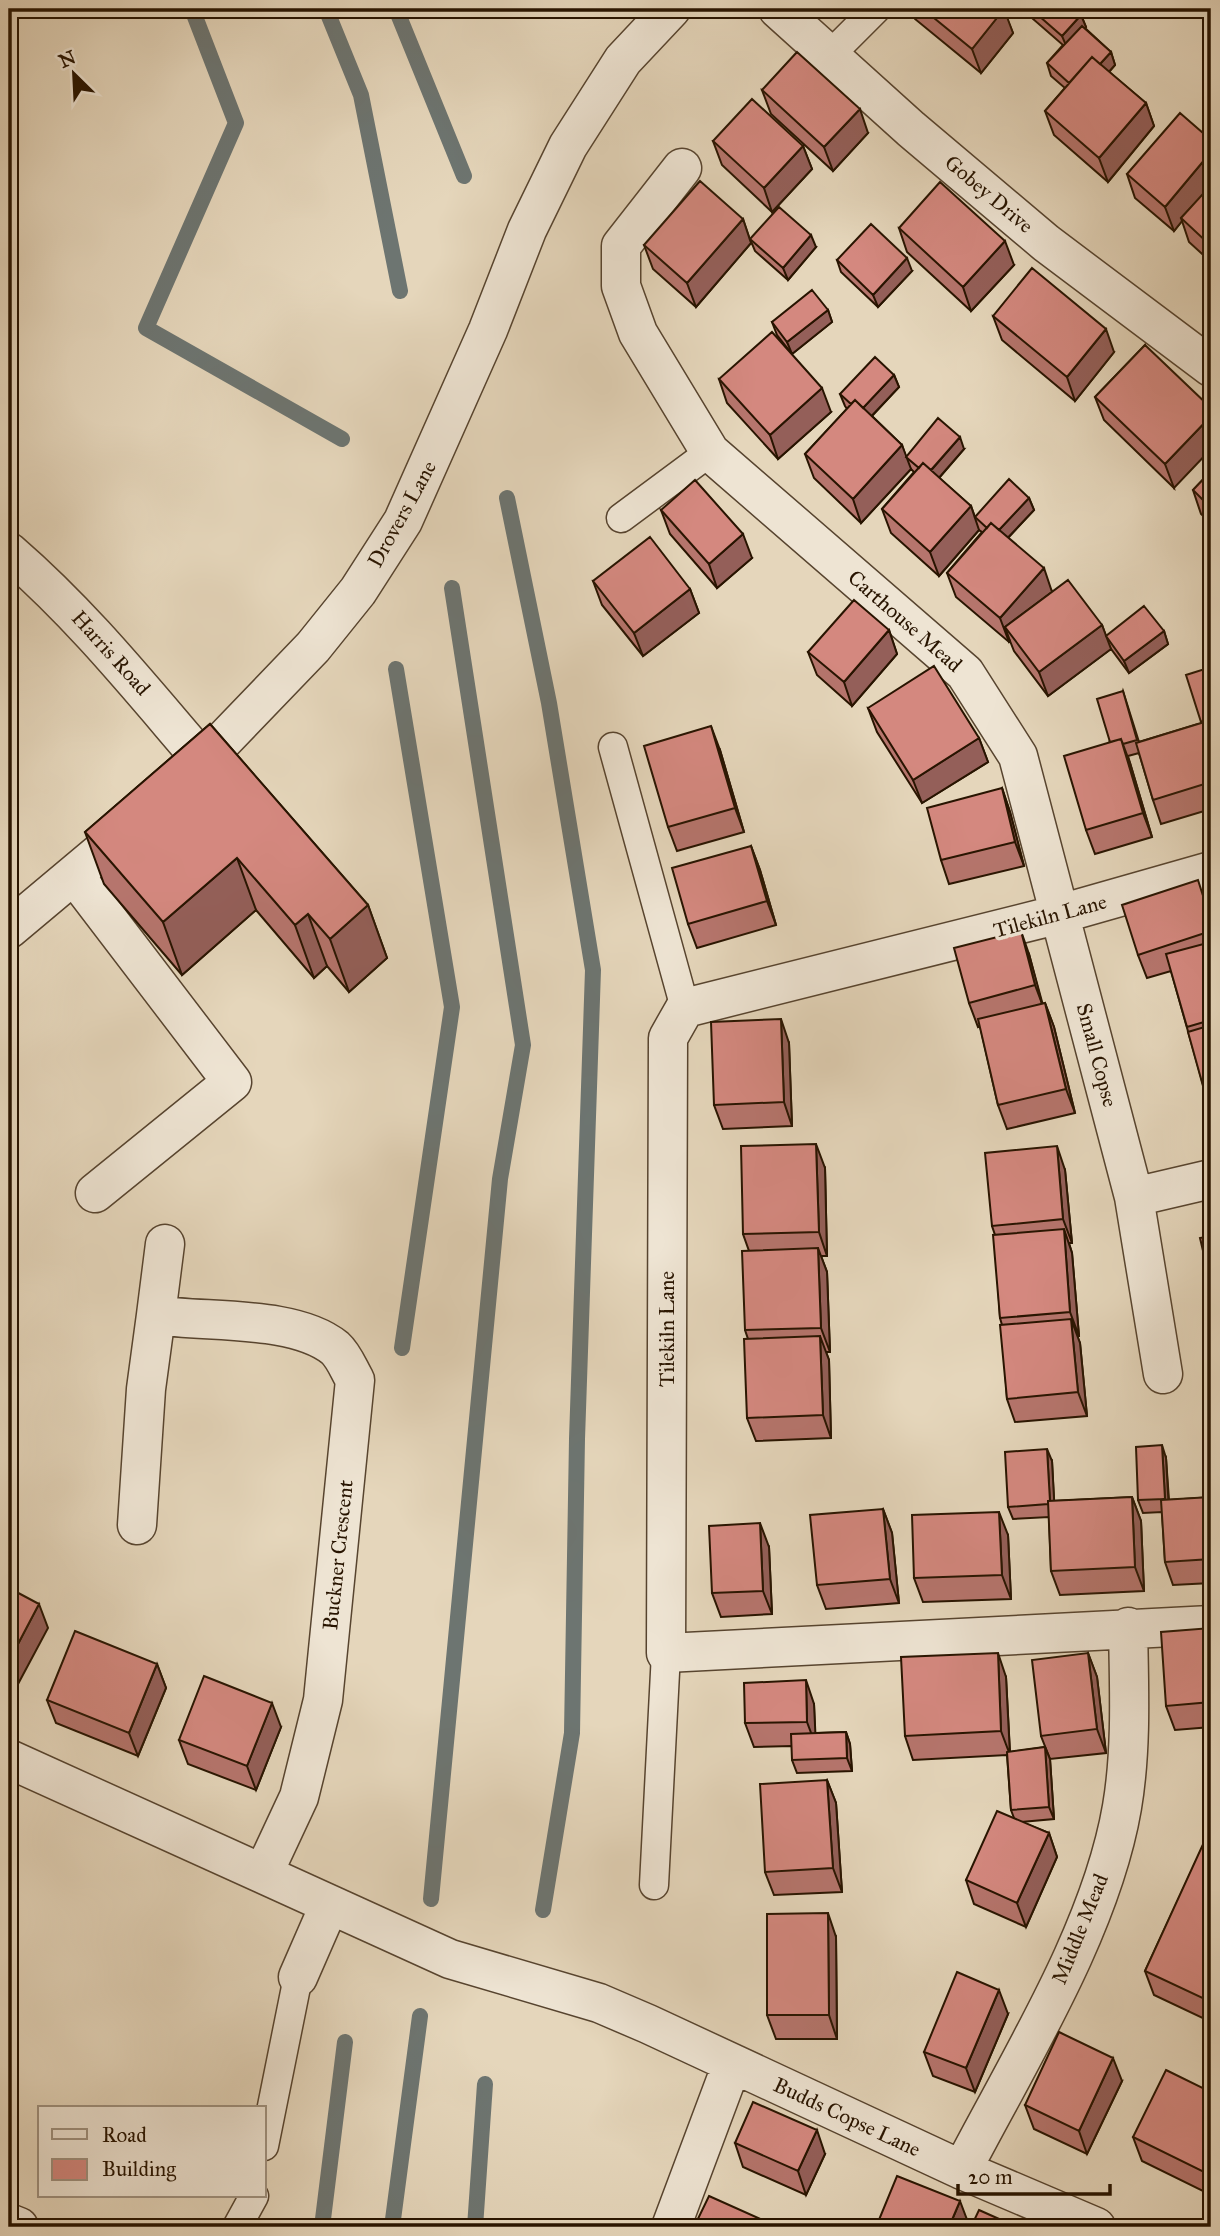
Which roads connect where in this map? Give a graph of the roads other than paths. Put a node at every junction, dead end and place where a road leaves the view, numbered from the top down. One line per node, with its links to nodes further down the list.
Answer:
1 (671, 9): 11 (street, Drovers Lane)
2 (778, 9): 4 (street, Gobey Drive)
3 (876, 9): 4 (lane)
4 (829, 56): 6 (street, Gobey Drive)
5 (682, 168): 7 (street, Carthouse Mead)
6 (1211, 367)
7 (710, 452): 8 (lane); 14 (street, Carthouse Mead)
8 (621, 518)
9 (9, 552): 11 (street, Harris Road)
10 (613, 747): 16 (lane)
11 (204, 762): 13 (street, Drovers Lane)
12 (1211, 871): 14 (street, Tilekiln Lane)
13 (74, 875): 15 (street, Drovers Lane); 18 (street)
14 (1060, 914): 16 (street, Tilekiln Lane); 19 (street, Small Copse)
15 (9, 929)
16 (685, 1009): 26 (street, Tilekiln Lane)
17 (1211, 1179): 19 (street)
18 (95, 1193)
19 (1134, 1197): 22 (street, Small Copse)
20 (165, 1244): 21 (street)
21 (156, 1315): 23 (street); 28 (street, Buckner Crescent)
22 (1163, 1374)
23 (137, 1525)
24 (1211, 1625): 25 (street)
25 (1128, 1627): 26 (street); 34 (street, Middle Mead)
26 (666, 1653): 29 (lane, Tilekiln Lane)
27 (9, 1759): 28 (street)
28 (263, 1874): 30 (street, Budds Copse Lane)
29 (654, 1885)
30 (329, 1906): 31 (street); 32 (street, Budds Copse Lane)
31 (298, 1977): 33 (lane)
32 (732, 2064): 34 (street, Budds Copse Lane); 39 (street)
33 (266, 2136)
34 (962, 2170): 40 (street, Budds Copse Lane)
35 (253, 2198): 38 (lane)
36 (9, 2223): 37 (street)
37 (19, 2227)
38 (237, 2227)
39 (671, 2227)
40 (1096, 2227)

